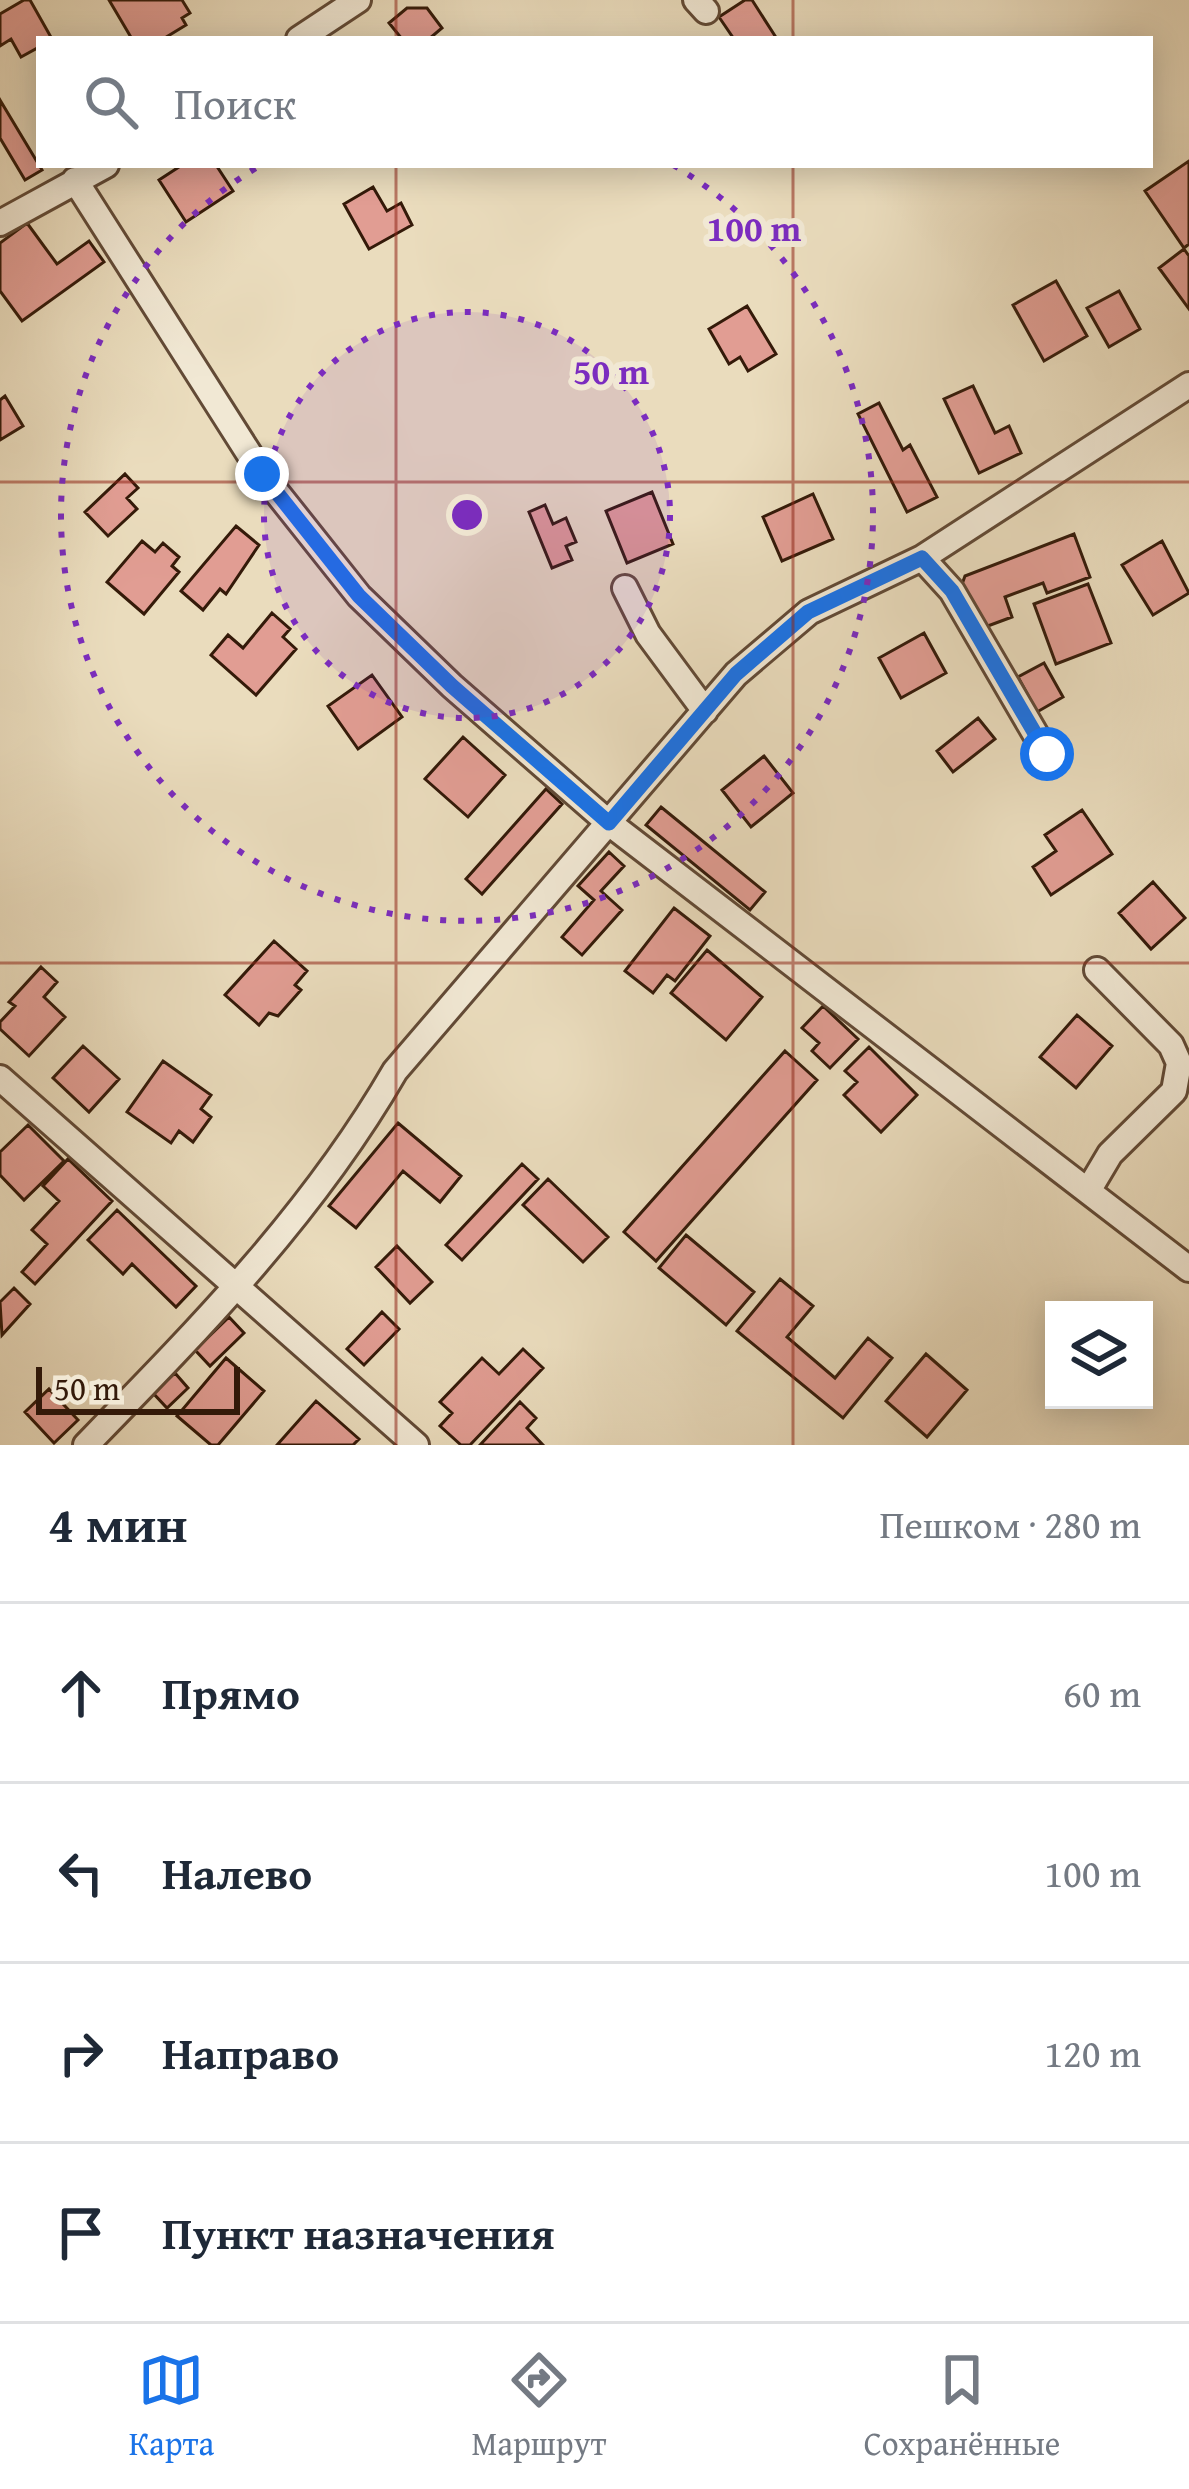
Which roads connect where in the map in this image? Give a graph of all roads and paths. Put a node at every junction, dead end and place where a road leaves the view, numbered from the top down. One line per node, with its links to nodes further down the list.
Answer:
1 (358, 0): 2 (street)
2 (304, 36)
3 (100, 168): 4 (street)
4 (75, 180): 5 (street); 11 (street)
5 (0, 223)
6 (1189, 385): 7 (street)
7 (922, 558): 9 (street); 10 (street)
8 (625, 588): 9 (street)
9 (705, 711): 11 (street)
10 (1047, 754)
11 (609, 823): 15 (street); 17 (street)
12 (1097, 970): 14 (street)
13 (0, 1078): 17 (street)
14 (1182, 1089): 15 (street)
15 (1088, 1192): 16 (street)
16 (1189, 1269)
17 (238, 1289): 18 (street); 19 (street)
18 (86, 1445)
19 (416, 1445)

